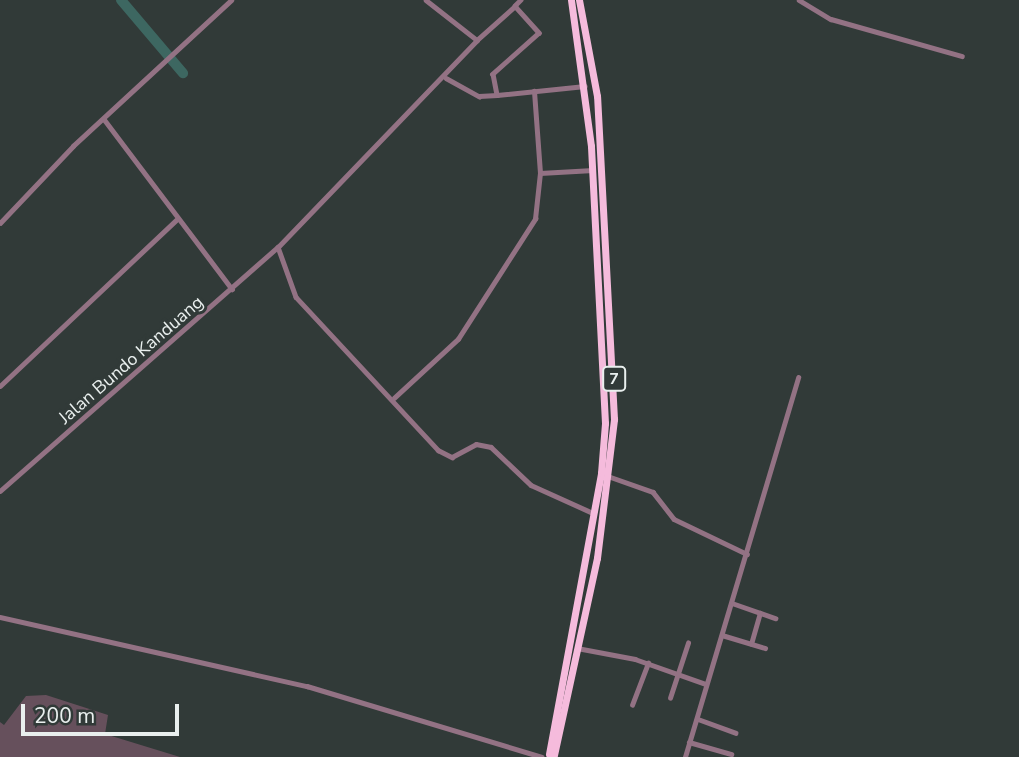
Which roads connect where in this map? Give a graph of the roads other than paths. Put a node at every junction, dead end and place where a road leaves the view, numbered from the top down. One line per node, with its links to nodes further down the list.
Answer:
1 (231, 0): 16 (street)
2 (426, 0): 8 (street)
3 (521, 0): 7 (street, Jalan Bundo Kanduang)
4 (571, 0): 10 (highway, 7)
5 (579, 0): 9 (highway, 7)
6 (799, 0): 11 (street)
7 (515, 6): 8 (street, Jalan Bundo Kanduang); 15 (street)
8 (477, 40): 12 (street, Jalan Bundo Kanduang)
9 (590, 48): 10 (highway); 24 (highway, 7)
10 (581, 49): 13 (highway, 7)
11 (962, 57)
12 (446, 78): 15 (street); 21 (street, Jalan Bundo Kanduang)
13 (586, 86): 14 (street); 17 (highway, 7)
14 (534, 90): 15 (street); 18 (street)
15 (496, 95)
16 (104, 119): 19 (street); 20 (street)
17 (593, 170): 18 (street); 23 (highway, 7)
18 (540, 173): 27 (street)
19 (176, 220): 22 (street); 26 (street)
20 (0, 223)
21 (278, 247): 22 (street, Jalan Bundo Kanduang); 27 (street)
22 (232, 289): 30 (street, Jalan Bundo Kanduang)
23 (600, 291): 24 (highway); 28 (highway, 7)
24 (610, 291): 29 (highway, 7)
25 (798, 377): 32 (street)
26 (0, 386)
27 (393, 398): 31 (street)
28 (601, 473): 29 (street); 31 (highway, 7)
29 (610, 476): 32 (street); 40 (highway, 7)
30 (0, 491)
31 (593, 513): 51 (highway, 7)
32 (747, 554): 33 (street)
33 (732, 603): 34 (street); 37 (street)
34 (760, 613): 36 (street); 39 (street)
35 (0, 617): 51 (street)
36 (775, 618)
37 (722, 635): 39 (street); 44 (street)
38 (688, 643): 43 (street)
39 (751, 644): 41 (street)
40 (577, 648): 42 (street); 51 (highway, 7)
41 (765, 648)
42 (648, 663): 43 (street); 46 (street)
43 (678, 674): 44 (street); 45 (street)
44 (706, 684): 47 (street)
45 (670, 698)
46 (632, 705)
47 (698, 719): 48 (street); 49 (street)
48 (736, 733)
49 (689, 742): 50 (street); 52 (street)
50 (731, 754)
51 (549, 756)
52 (685, 757)

